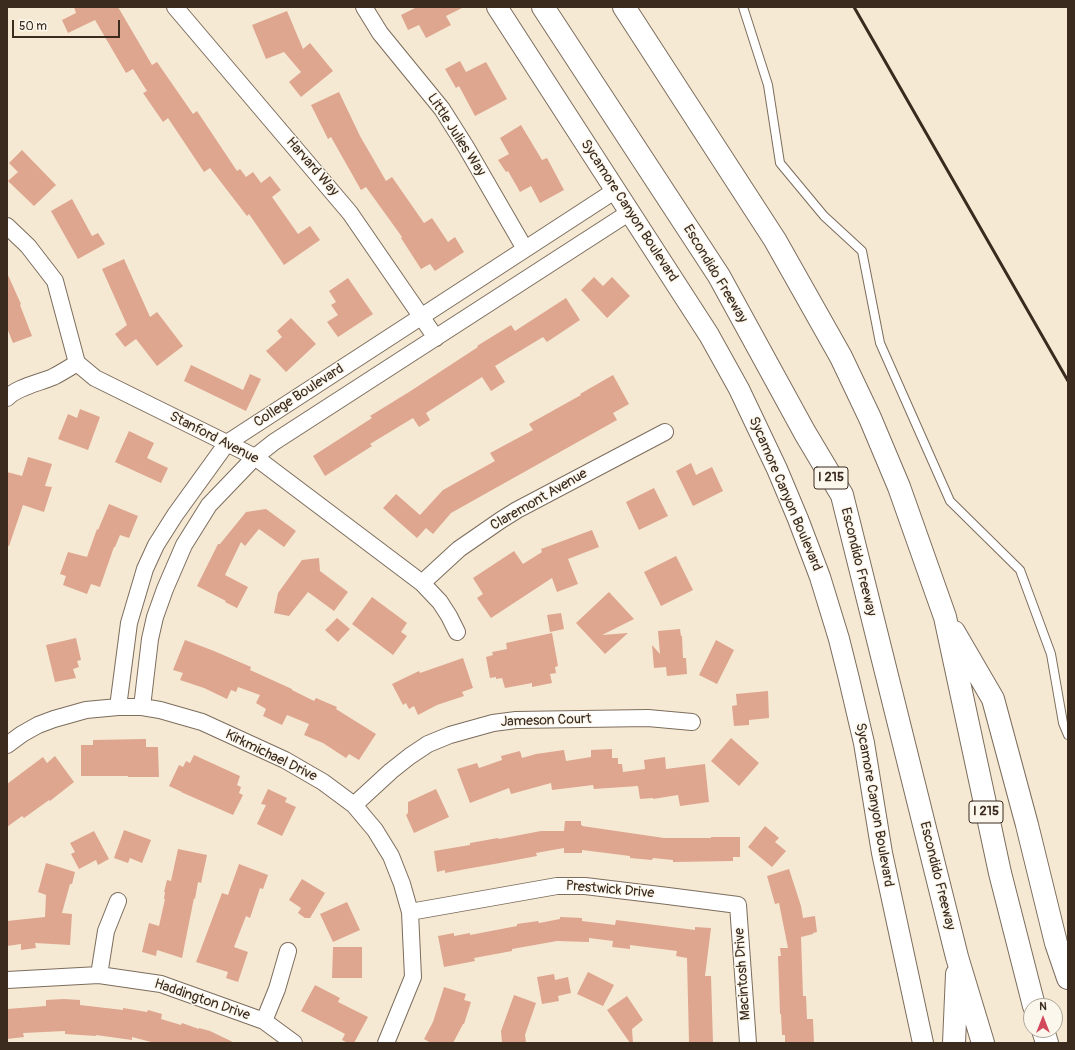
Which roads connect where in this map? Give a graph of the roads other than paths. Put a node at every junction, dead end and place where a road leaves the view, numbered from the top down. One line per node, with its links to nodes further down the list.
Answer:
1 (175, 7): 11 (street, Harvard Way)
2 (364, 7): 10 (street, Little Julies Way)
3 (497, 7): 7 (street, Sycamore Canyon Boulevard)
4 (543, 7): 31 (highway, Escondido Freeway / I 215)
5 (624, 7): 19 (highway, I 215)
6 (744, 7): 24 (lane)
7 (616, 190): 8 (street, Sycamore Canyon Boulevard); 10 (street, College Boulevard)
8 (630, 212): 12 (street, College Boulevard); 40 (street, Sycamore Canyon Boulevard)
9 (7, 226): 13 (street)
10 (526, 249): 11 (street, College Boulevard)
11 (421, 317): 12 (street, Harvard Way); 16 (street, College Boulevard)
12 (436, 338): 17 (street, College Boulevard)
13 (77, 363): 14 (street); 16 (street, Stanford Avenue)
14 (7, 398)
15 (665, 432): 18 (street, Claremont Avenue)
16 (227, 443): 17 (street, Stanford Avenue); 21 (street, College Boulevard)
17 (255, 457): 18 (street, Stanford Avenue); 22 (street, College Boulevard)
18 (422, 583): 20 (street, Stanford Avenue)
19 (945, 617): 33 (highway); 35 (highway, I 215)
20 (457, 632)
21 (118, 706): 22 (street, Kirkmichael Drive); 25 (street, Kirkmichael Drive)
22 (142, 707): 26 (street, Kirkmichael Drive)
23 (692, 722): 26 (street, Jameson Court)
24 (1068, 735)
25 (7, 745)
26 (354, 805): 29 (street, Kirkmichael Drive)
27 (118, 901): 32 (street)
28 (738, 905): 29 (street, Prestwick Drive); 39 (street, Macintosh Drive)
29 (410, 912): 38 (street, Kirkmichael Drive)
30 (288, 951): 36 (street)
31 (958, 957): 41 (highway); 42 (highway, Escondido Freeway / I 215)
32 (99, 975): 34 (street, Haddington Drive); 36 (street, Haddington Drive)
33 (1068, 978)
34 (7, 980)
35 (1032, 998)
36 (264, 1021): 37 (street, Haddington Drive)
37 (294, 1043)
38 (386, 1043)
39 (748, 1043)
40 (923, 1043)
41 (954, 1043)
42 (983, 1043)

